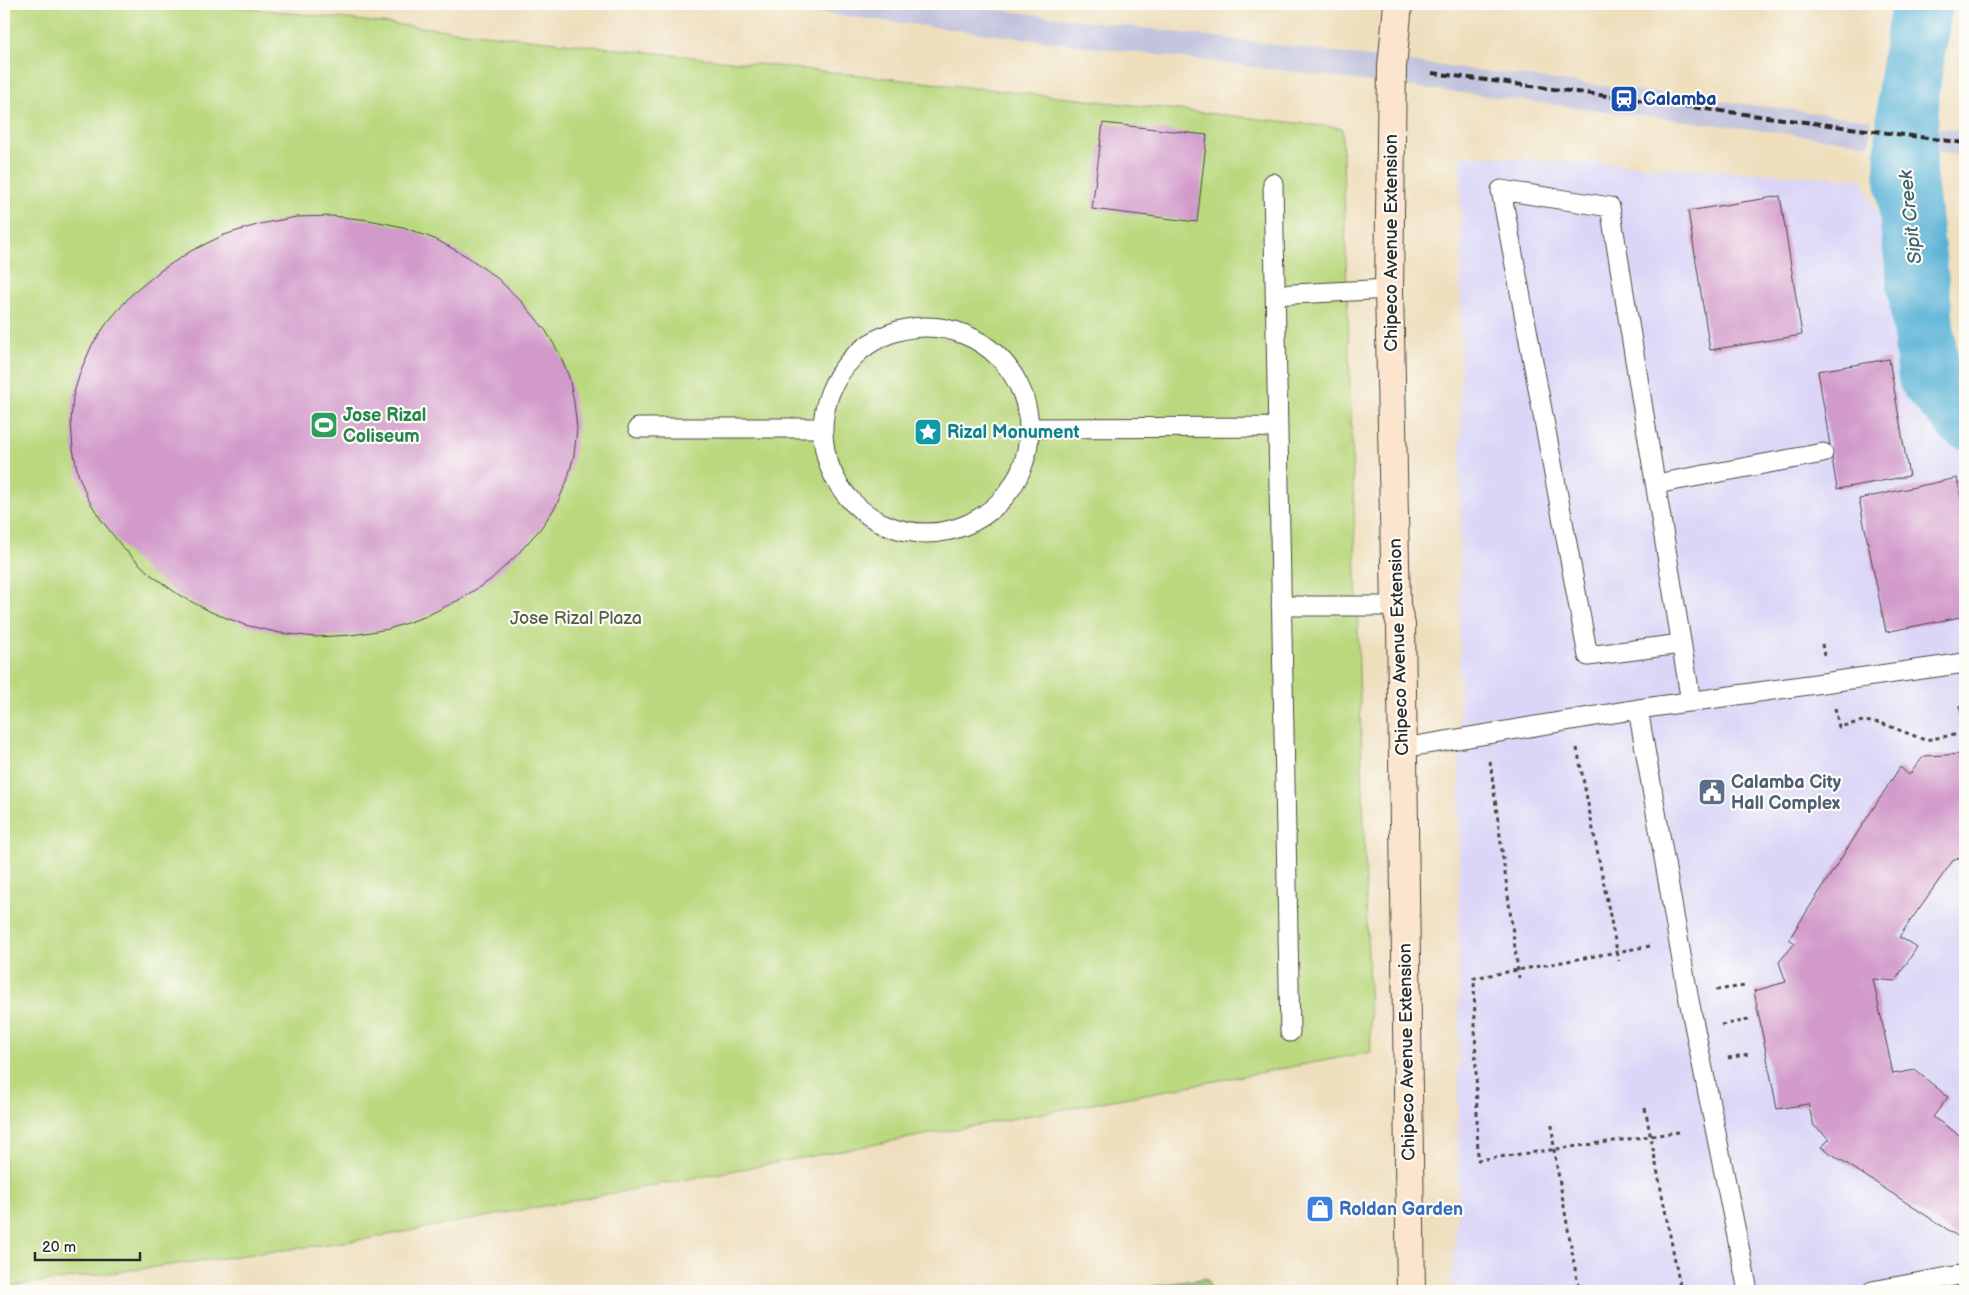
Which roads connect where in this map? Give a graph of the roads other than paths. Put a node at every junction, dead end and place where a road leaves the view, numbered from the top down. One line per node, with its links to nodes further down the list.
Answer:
1 (1398, 4): 3 (main road, Chipeco Avenue Extension)
2 (1273, 183): 4 (lane)
3 (1389, 289): 4 (lane); 12 (main road, Chipeco Avenue Extension)
4 (1276, 294): 5 (lane)
5 (1278, 427): 8 (lane); 11 (lane)
6 (638, 428): 7 (lane)
7 (822, 428): 8 (lane); 8 (lane)
8 (1030, 428)
9 (1823, 453): 10 (lane)
10 (1656, 484): 13 (lane); 13 (lane)
11 (1282, 606): 12 (lane); 18 (lane)
12 (1396, 606): 17 (main road, Chipeco Avenue Extension)
13 (1682, 644): 15 (lane)
14 (1965, 663): 15 (lane)
15 (1692, 702): 16 (lane)
16 (1638, 710): 17 (lane); 21 (lane)
17 (1403, 748): 20 (main road, Chipeco Avenue Extension)
18 (1290, 1032)
19 (1965, 1274): 22 (lane)
20 (1412, 1291)
21 (1748, 1291)
22 (1872, 1291)

